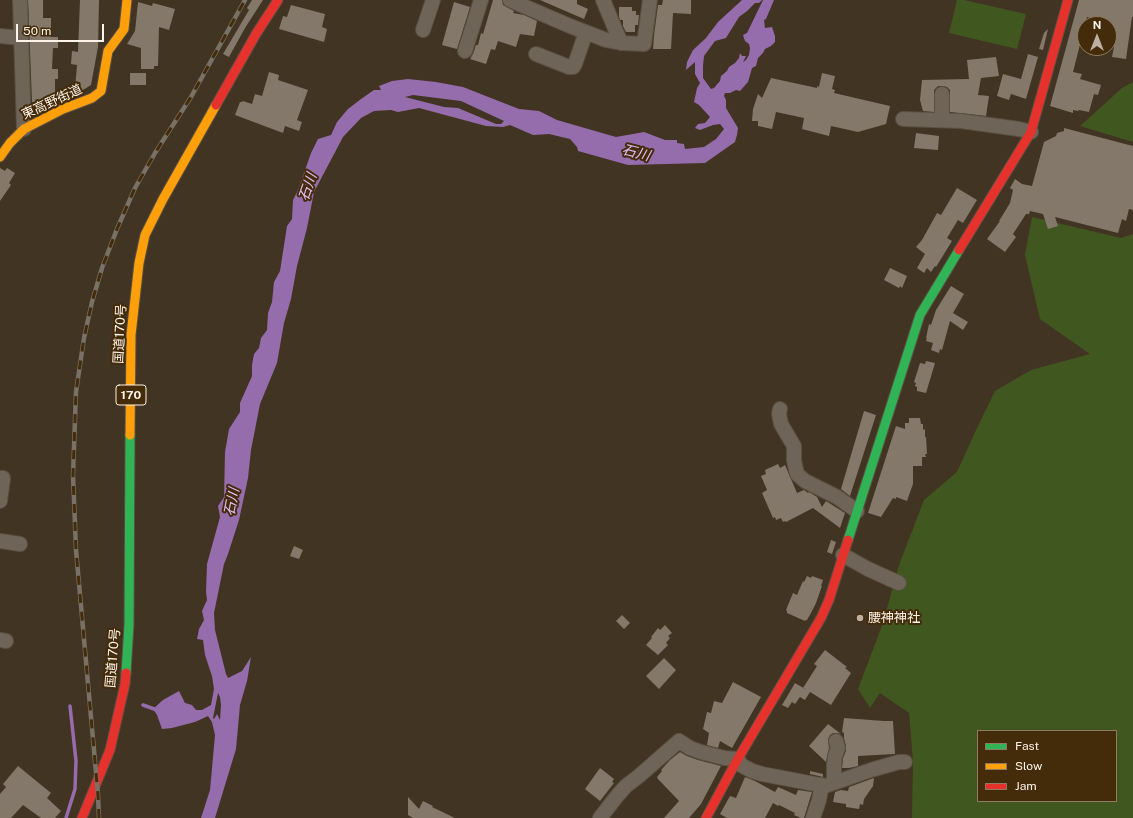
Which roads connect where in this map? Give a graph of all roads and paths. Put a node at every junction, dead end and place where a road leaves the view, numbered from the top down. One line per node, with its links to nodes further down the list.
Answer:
1 (20, 0): 13 (street)
2 (127, 0): 20 (main road, 東高野街道)
3 (278, 0): 35 (main road, 国道170号 / 170)
4 (481, 0): 15 (street)
5 (510, 0): 11 (street)
6 (603, 0): 14 (street)
7 (650, 0): 14 (street)
8 (1068, 0): 21 (main road)
9 (427, 3): 10 (street)
10 (424, 30)
11 (586, 32): 14 (street); 16 (street)
12 (0, 36): 13 (street)
13 (20, 38): 20 (street)
14 (621, 43)
15 (465, 51)
16 (544, 53)
17 (942, 94): 19 (street)
18 (903, 119): 19 (street)
19 (942, 120): 21 (street)
20 (24, 129): 22 (main road, 東高野街道)
21 (1031, 132): 26 (main road)
22 (0, 157)
23 (780, 409): 26 (street)
24 (0, 478): 25 (street)
25 (0, 501)
26 (857, 511): 29 (main road)
27 (0, 541): 28 (street)
28 (20, 544)
29 (843, 555): 30 (street); 32 (main road)
30 (899, 583)
31 (836, 741): 34 (street)
32 (738, 759): 34 (street); 36 (street); 37 (main road)
33 (905, 762): 34 (street)
34 (828, 784): 38 (street)
35 (82, 818)
36 (600, 818)
37 (706, 818)
38 (813, 818)

